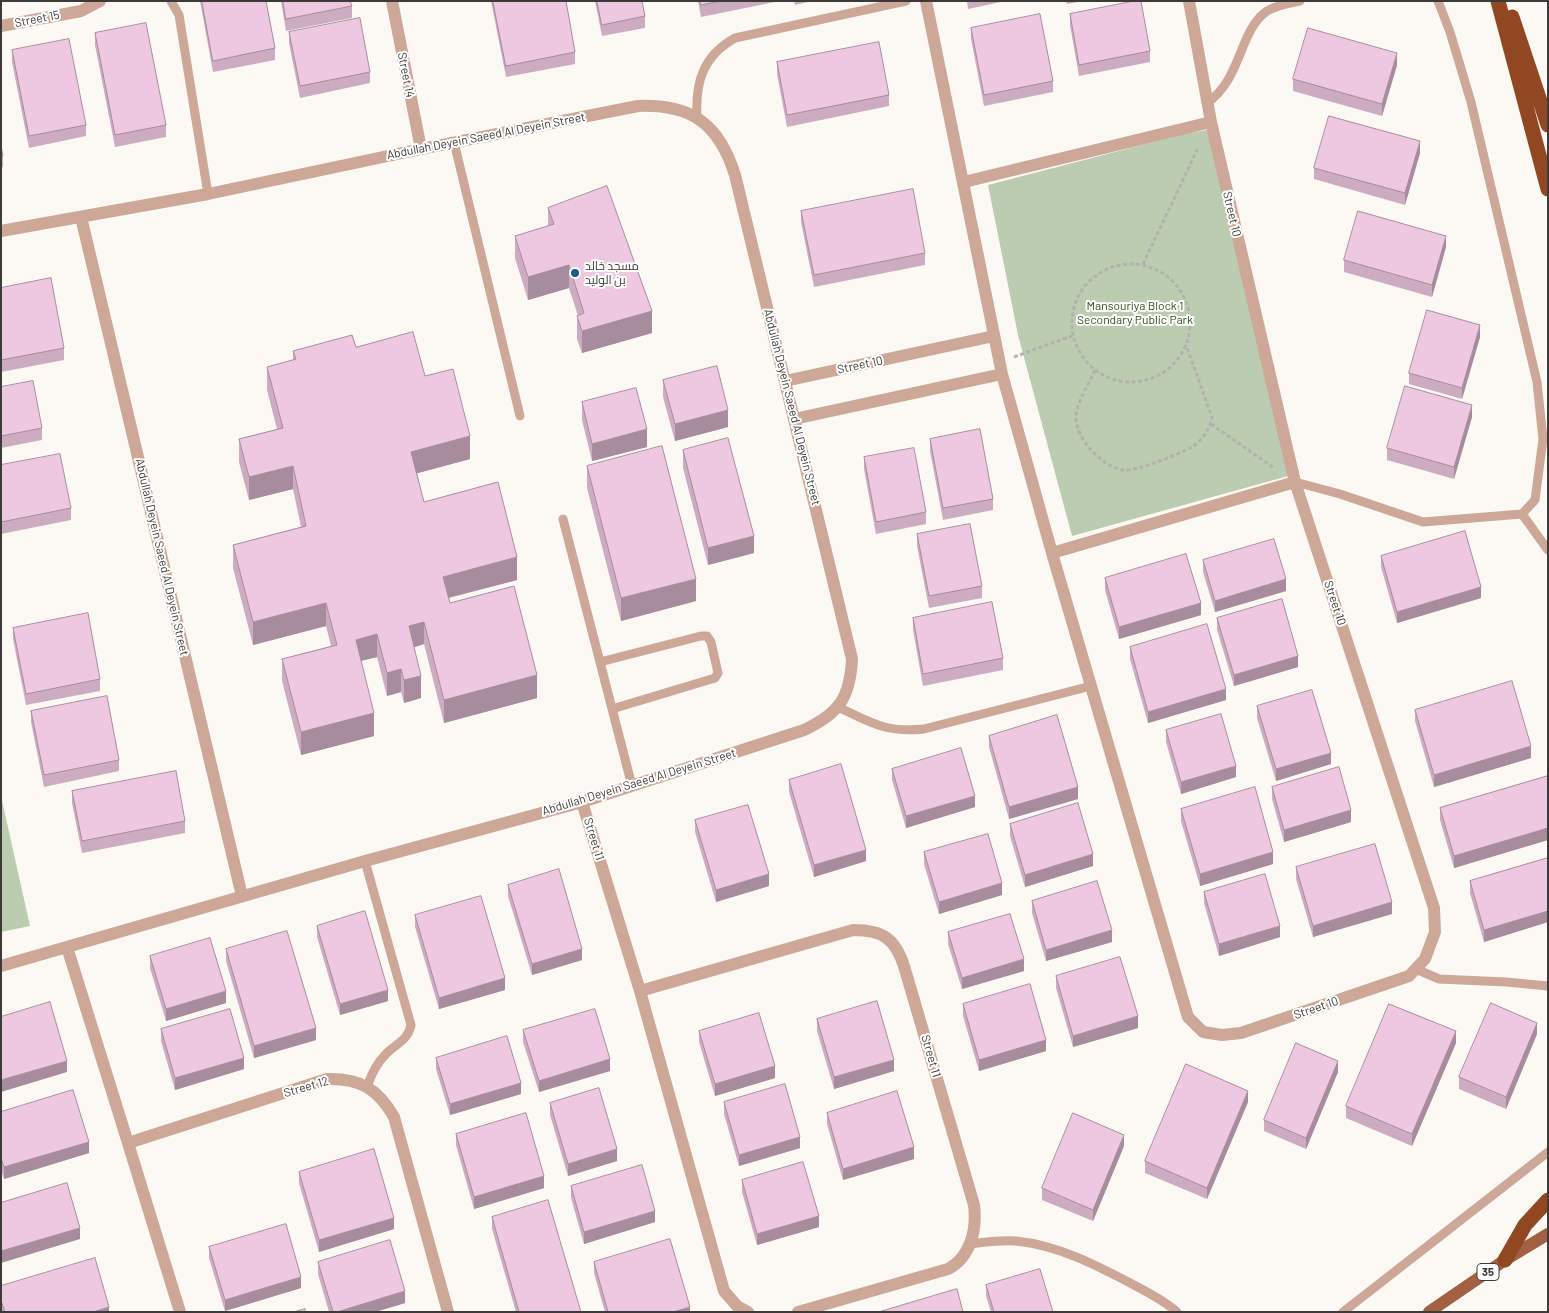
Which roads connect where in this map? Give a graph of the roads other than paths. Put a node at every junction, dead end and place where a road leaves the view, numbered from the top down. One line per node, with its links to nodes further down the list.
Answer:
1 (100, 1): 11 (street, Street 15)
2 (171, 1): 20 (lane)
3 (392, 1): 17 (street, Street 14)
4 (906, 1): 13 (lane)
5 (926, 1): 18 (street, Street 10)
6 (1189, 1): 12 (street, Street 10)
7 (1300, 1): 12 (lane)
8 (1438, 1): 29 (lane)
9 (1498, 1): 19 (highway)
10 (1507, 1): 15 (highway)
11 (1, 26)
12 (1207, 103): 14 (street, Street 10)
13 (697, 118): 16 (street, Abdullah Deyein Saeed Al Deyein Street); 25 (street, Abdullah Deyein Saeed Al Deyein Street)
14 (1211, 122): 18 (street); 28 (street, Street 10)
15 (1548, 125)
16 (454, 142): 17 (street, Abdullah Deyein Saeed Al Deyein Street); 26 (lane)
17 (421, 149): 20 (street, Abdullah Deyein Saeed Al Deyein Street)
18 (964, 182): 23 (street, Street 10)
19 (1548, 189)
20 (208, 194): 21 (street, Abdullah Deyein Saeed Al Deyein Street)
21 (81, 217): 22 (street, Abdullah Deyein Saeed Al Deyein Street); 40 (street, Abdullah Deyein Saeed Al Deyein Street)
22 (1, 231)
23 (994, 336): 24 (street, Street 10); 25 (street, Street 10)
24 (1001, 368): 27 (street); 32 (street, Street 10)
25 (786, 381): 27 (street, Abdullah Deyein Saeed Al Deyein Street)
26 (520, 416)
27 (794, 419): 35 (street, Abdullah Deyein Saeed Al Deyein Street)
28 (1295, 482): 29 (lane); 32 (street); 43 (street, Street 10)
29 (1522, 514): 31 (lane)
30 (563, 519): 33 (lane)
31 (1548, 550)
32 (1052, 552): 34 (street, Street 10)
33 (600, 662): 36 (lane); 36 (lane)
34 (1091, 686): 35 (lane); 43 (street, Street 10)
35 (838, 706): 37 (street, Abdullah Deyein Saeed Al Deyein Street)
36 (612, 710): 37 (lane)
37 (632, 786): 38 (street, Abdullah Deyein Saeed Al Deyein Street)
38 (582, 802): 39 (street, Abdullah Deyein Saeed Al Deyein Street); 45 (street, Street 11)
39 (365, 861): 40 (street, Abdullah Deyein Saeed Al Deyein Street); 46 (lane)
40 (242, 896): 41 (street, Abdullah Deyein Saeed Al Deyein Street)
41 (67, 947): 42 (street, Abdullah Deyein Saeed Al Deyein Street); 47 (street)
42 (1, 966)
43 (1416, 969): 44 (lane)
44 (1548, 986)
45 (640, 991): 51 (street, Street 11); 55 (street, Street 11)
46 (367, 1087): 47 (street, Street 12); 54 (street, Street 12)
47 (128, 1143): 53 (street)
48 (1548, 1152): 58 (lane)
49 (1548, 1200): 52 (highway)
50 (1548, 1234): 52 (main road, 35)
51 (970, 1244): 56 (street, Street 11); 57 (lane)
52 (1505, 1260): 59 (main road, 35)
53 (180, 1312)
54 (448, 1312)
55 (748, 1312)
56 (798, 1312)
57 (1177, 1312)
58 (1343, 1312)
59 (1429, 1312)

